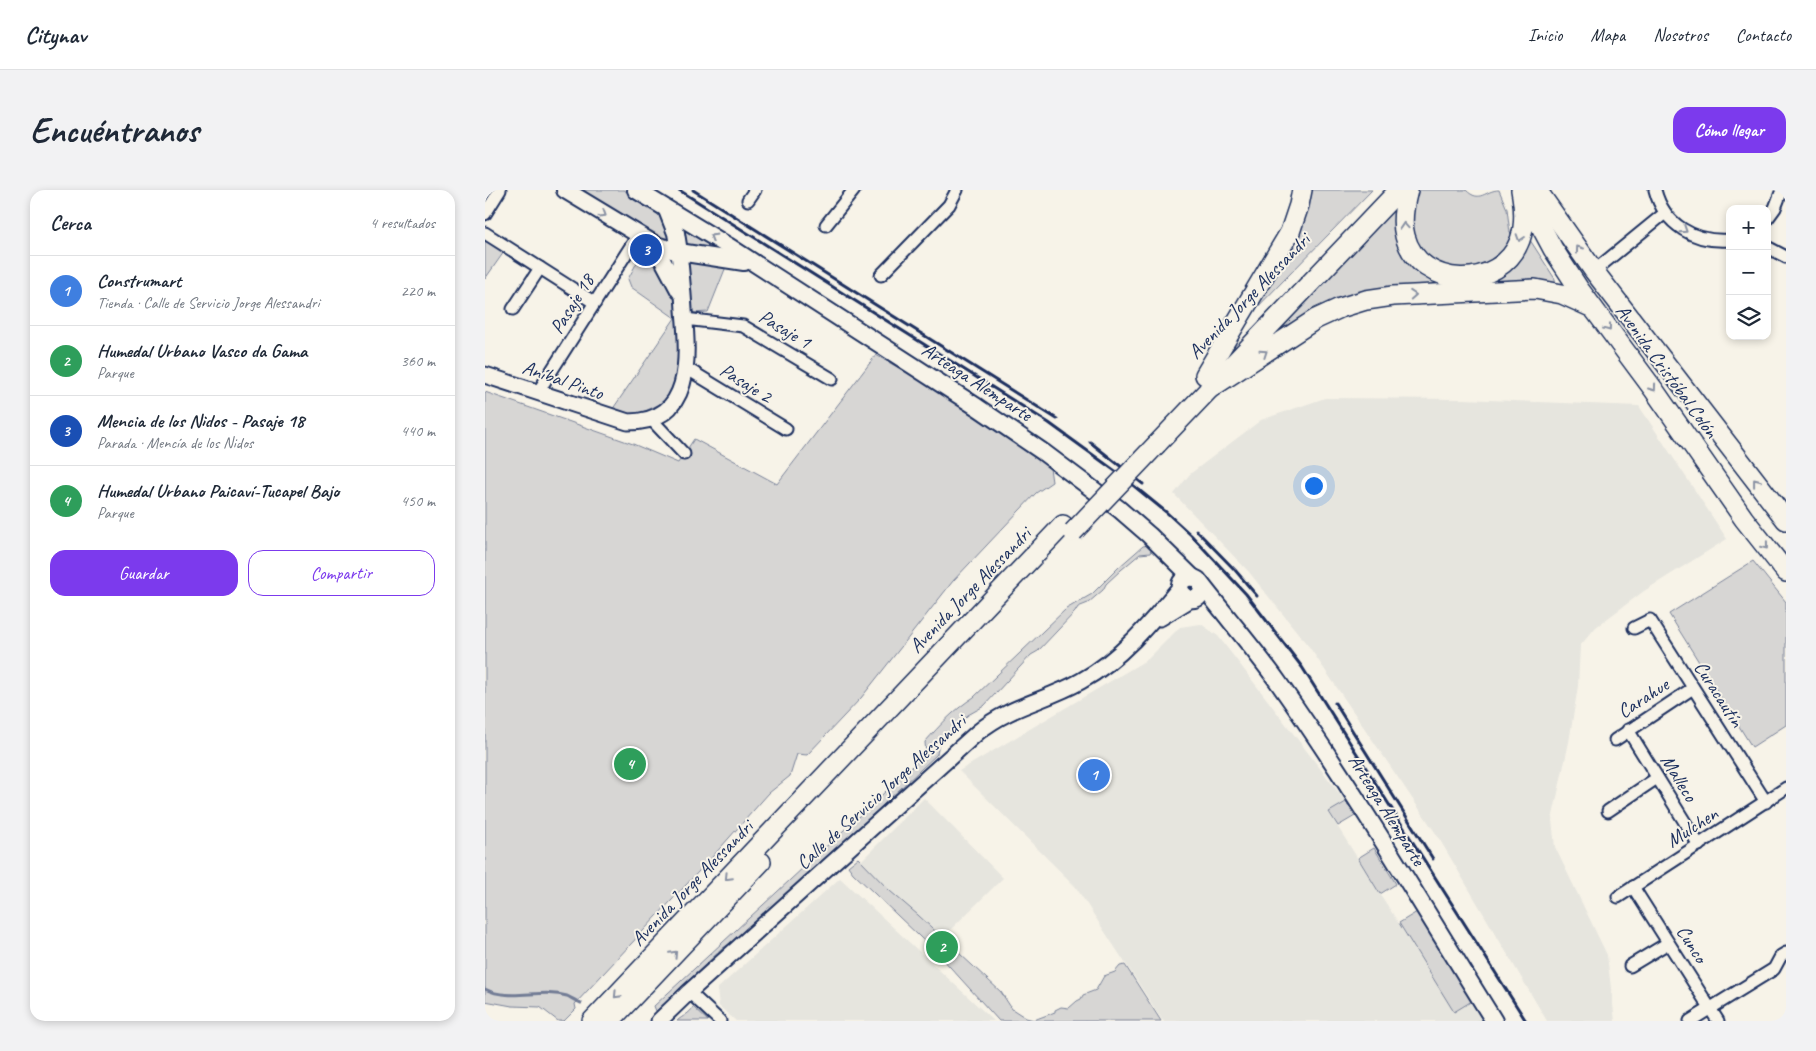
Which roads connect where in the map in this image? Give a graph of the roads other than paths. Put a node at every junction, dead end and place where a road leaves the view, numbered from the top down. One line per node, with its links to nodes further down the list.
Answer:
1 (500, 190): 18 (street)
2 (636, 190): 16 (main road, Arteaga Alemparte)
3 (755, 190): 15 (street)
4 (854, 190): 20 (street)
5 (957, 190): 30 (street)
6 (1302, 190): 39 (main road)
7 (1382, 190): 39 (main road, Avenida Jorge Alessandri)
8 (1399, 190): 39 (main road, Avenida Jorge Alessandri)
9 (1407, 190): 10 (main road, one-way to 9)
10 (1521, 190): 33 (main road, Avenida Cristóbal Colón)
11 (1537, 190): 29 (main road, Avenida Cristóbal Colón, one-way to 11)
12 (1655, 190): 17 (street)
13 (1782, 190): 19 (street)
14 (567, 191): 22 (main road, one-way to 22)
15 (747, 200)
16 (667, 210): 25 (main road); 27 (main road, Arteaga Alemparte, one-way to 16)
17 (1665, 213): 23 (street, one-way to 23); 29 (street)
18 (485, 214)
19 (1771, 214)
20 (826, 224)
21 (485, 233): 28 (street)
22 (638, 235): 25 (main road); 31 (street); 32 (street, Pasaje 18)
23 (1726, 240)
24 (1771, 249): 26 (street)
25 (679, 252): 27 (main road); 31 (street)
26 (1786, 257)
27 (754, 264): 47 (main road, Arteaga Alemparte)
28 (540, 268): 32 (street); 34 (street)
29 (1595, 270): 44 (main road, Avenida Cristóbal Colón, one-way to 29)
30 (881, 275)
31 (683, 302): 35 (street)
32 (595, 303): 40 (street, Pasaje 18)
33 (1593, 308): 39 (main road, one-way to 33); 46 (main road, Avenida Cristóbal Colón, one-way to 46)
34 (513, 309)
35 (685, 319): 36 (street); 38 (street, Pasaje 1)
36 (686, 368): 41 (street); 42 (street, Pasaje 2)
37 (485, 375): 40 (street, Aníbal Pinto)
38 (832, 379)
39 (1207, 382): 45 (main road, Avenida Jorge Alessandri)
40 (538, 392): 41 (street, Aníbal Pinto)
41 (651, 420): 43 (street)
42 (786, 429)
43 (683, 454)
44 (1786, 520)
45 (1068, 528): 64 (main road, Avenida Jorge Alessandri, one-way to 64); 65 (main road, Avenida Jorge Alessandri, one-way to 45)
46 (1786, 572)
47 (1190, 588): 62 (street, Calle de Servicio Jorge Alessandri); 68 (main road, Arteaga Alemparte)
48 (1634, 628): 49 (street, Curacautín)
49 (1693, 688): 50 (street, Carahue); 54 (street, Curacautín)
50 (1628, 730): 51 (street, Carahue); 52 (street, Malleco)
51 (1615, 740)
52 (1657, 778): 55 (street); 56 (street, Malleco)
53 (1786, 788): 54 (street, Mulchen)
54 (1766, 802): 56 (street, Mulchen)
55 (1608, 811)
56 (1699, 845): 57 (street, Mulchen)
57 (1633, 887): 58 (street, Mulchen); 59 (street, Cunco)
58 (1618, 897)
59 (1669, 943): 61 (street); 63 (street, Cunco)
60 (1784, 958): 63 (street)
61 (1630, 966)
62 (689, 992): 66 (street, Calle de Servicio Jorge Alessandri); 67 (street)
63 (1710, 1009): 69 (street); 70 (street, Cunco)
64 (592, 1021)
65 (610, 1021)
66 (659, 1021)
67 (720, 1021)
68 (1494, 1021)
69 (1691, 1021)
70 (1718, 1021)

